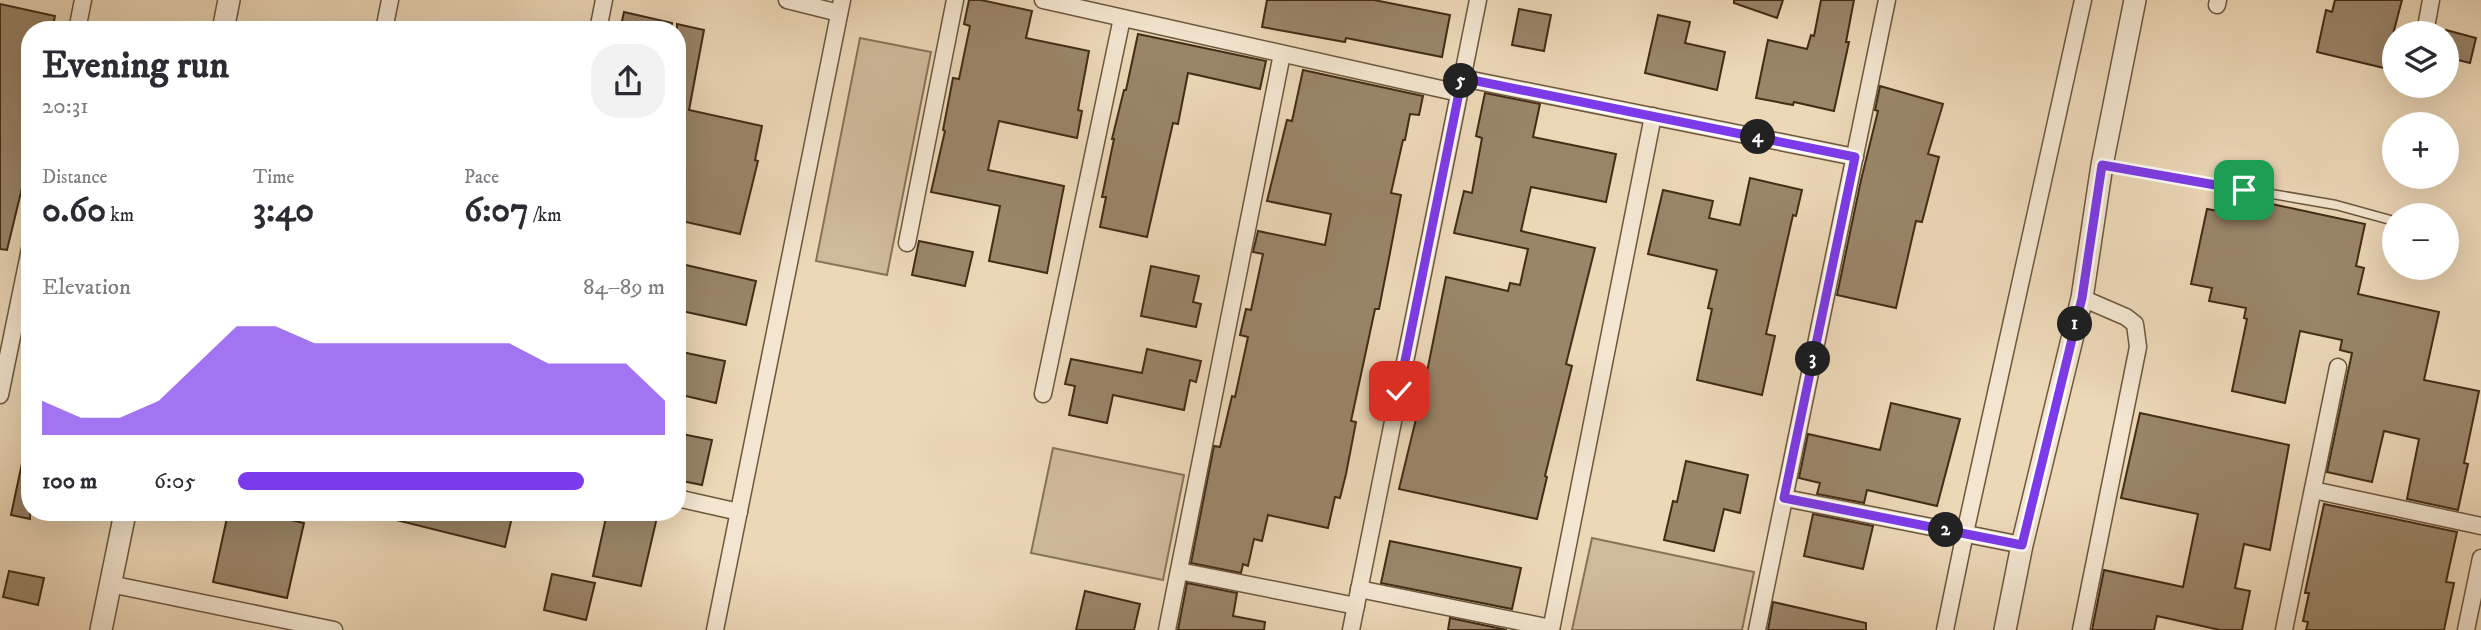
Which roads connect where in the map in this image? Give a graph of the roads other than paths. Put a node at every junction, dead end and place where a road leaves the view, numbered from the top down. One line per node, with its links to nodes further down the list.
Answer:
1 (83, 0): 15 (street)
2 (229, 0): 16 (street)
3 (390, 0): 17 (street)
4 (604, 0): 18 (street)
5 (786, 0): 13 (street)
6 (955, 0): 26 (street)
7 (1043, 0): 14 (street)
8 (1478, 0): 21 (street)
9 (1887, 0): 23 (street)
10 (2083, 0): 39 (street)
11 (2135, 0): 24 (street)
12 (2431, 0): 19 (street)
13 (841, 7): 36 (street)
14 (1122, 18): 20 (street); 32 (street)
15 (79, 21)
16 (225, 21)
17 (386, 21)
18 (600, 21)
19 (2427, 21)
20 (1282, 54): 21 (street); 42 (street)
21 (1460, 85): 22 (street); 44 (street)
22 (1653, 116): 23 (street); 46 (street)
23 (1855, 157): 34 (street)
24 (2102, 165): 25 (lane); 28 (street)
25 (2382, 218)
26 (907, 243)
27 (21, 278): 29 (street)
28 (2082, 298): 40 (street); 55 (street)
29 (7, 324): 31 (street)
30 (2338, 367): 33 (street)
31 (0, 394)
32 (1043, 394)
33 (2314, 490): 38 (street); 56 (street)
34 (1784, 498): 39 (street); 52 (street)
35 (686, 500): 36 (street)
36 (739, 512): 49 (street)
37 (123, 521): 43 (street)
38 (2481, 526)
39 (1965, 533): 40 (street); 53 (street)
40 (2022, 545): 54 (street)
41 (2481, 558): 57 (street)
42 (1179, 570): 45 (street); 50 (street)
43 (110, 584): 47 (street); 48 (street)
44 (1359, 589): 45 (street); 46 (street)
45 (1356, 606): 51 (street)
46 (1551, 629)
47 (101, 630)
48 (334, 630)
49 (715, 630)
50 (1167, 630)
51 (1351, 630)
52 (1757, 630)
53 (1945, 630)
54 (2005, 630)
55 (2081, 630)
56 (2284, 630)
57 (2466, 630)

